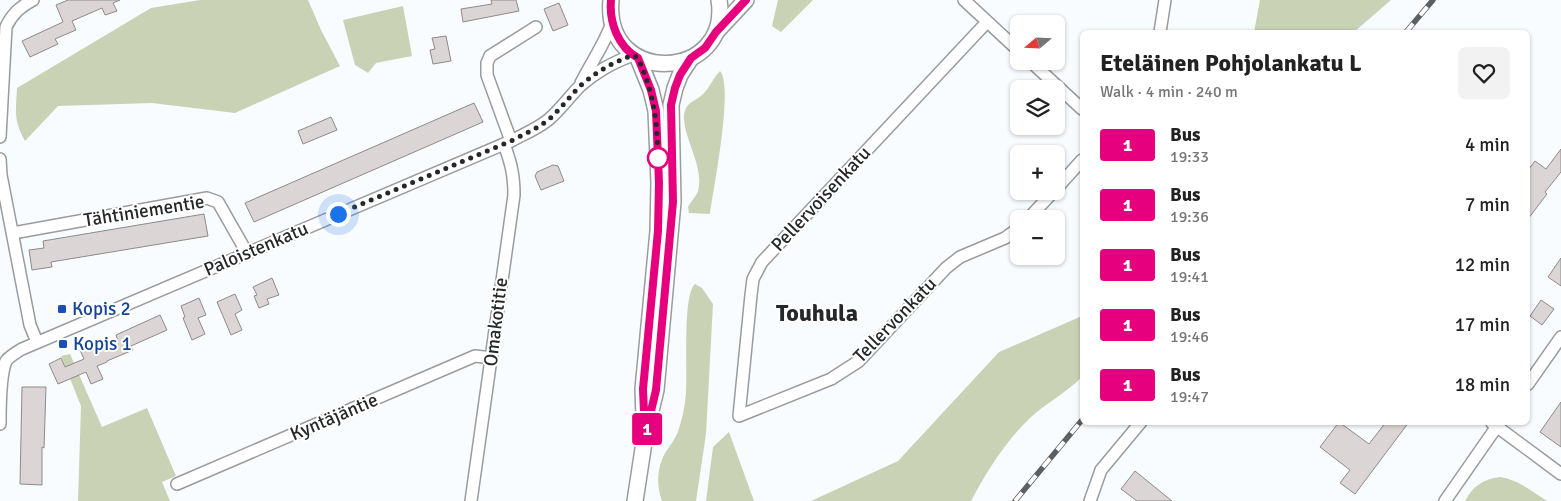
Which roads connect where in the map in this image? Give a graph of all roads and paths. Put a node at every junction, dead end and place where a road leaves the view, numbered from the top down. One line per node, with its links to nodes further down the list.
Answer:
1 (33, 0): 18 (street)
2 (611, 0): 8 (main road)
3 (719, 0): 11 (main road)
4 (746, 0): 11 (main road)
5 (964, 0): 7 (street)
6 (1165, 0): 10 (street)
7 (987, 22): 12 (street); 32 (street, Pellervoisenkatu)
8 (612, 23): 13 (main road); 16 (street, Paloistenkatu)
9 (536, 27): 19 (street, Omakotitie)
10 (1160, 30)
11 (716, 32): 14 (main road)
12 (1010, 43)
13 (636, 56): 14 (main road); 16 (street, Paloistenkatu); 37 (main road)
14 (691, 58): 37 (main road)
15 (1040, 70): 17 (street)
16 (579, 87): 19 (street, Paloistenkatu)
17 (1080, 107)
18 (0, 137)
19 (507, 143): 27 (street, Paloistenkatu); 30 (street, Omakotitie)
20 (0, 159): 25 (street)
21 (1080, 162): 22 (street)
22 (1065, 179)
23 (1046, 200): 24 (street)
24 (1036, 210)
25 (13, 233): 27 (street, Tähtiniementie); 29 (street)
26 (1010, 234): 32 (street, Tellervonkatu)
27 (247, 253): 29 (street, Paloistenkatu)
28 (1561, 337): 31 (street)
29 (37, 342): 33 (street, Paloistenkatu)
30 (492, 358): 39 (street, Kyntäjäntie); 40 (street, Omakotitie)
31 (1530, 381)
32 (739, 416)
33 (0, 424)
34 (1138, 425): 42 (street)
35 (1495, 425): 43 (street)
36 (1497, 425): 38 (street)
37 (645, 436): 41 (main road)
38 (1561, 474)
39 (177, 484)
40 (471, 501)
41 (635, 501)
42 (1090, 501)
43 (1445, 501)

